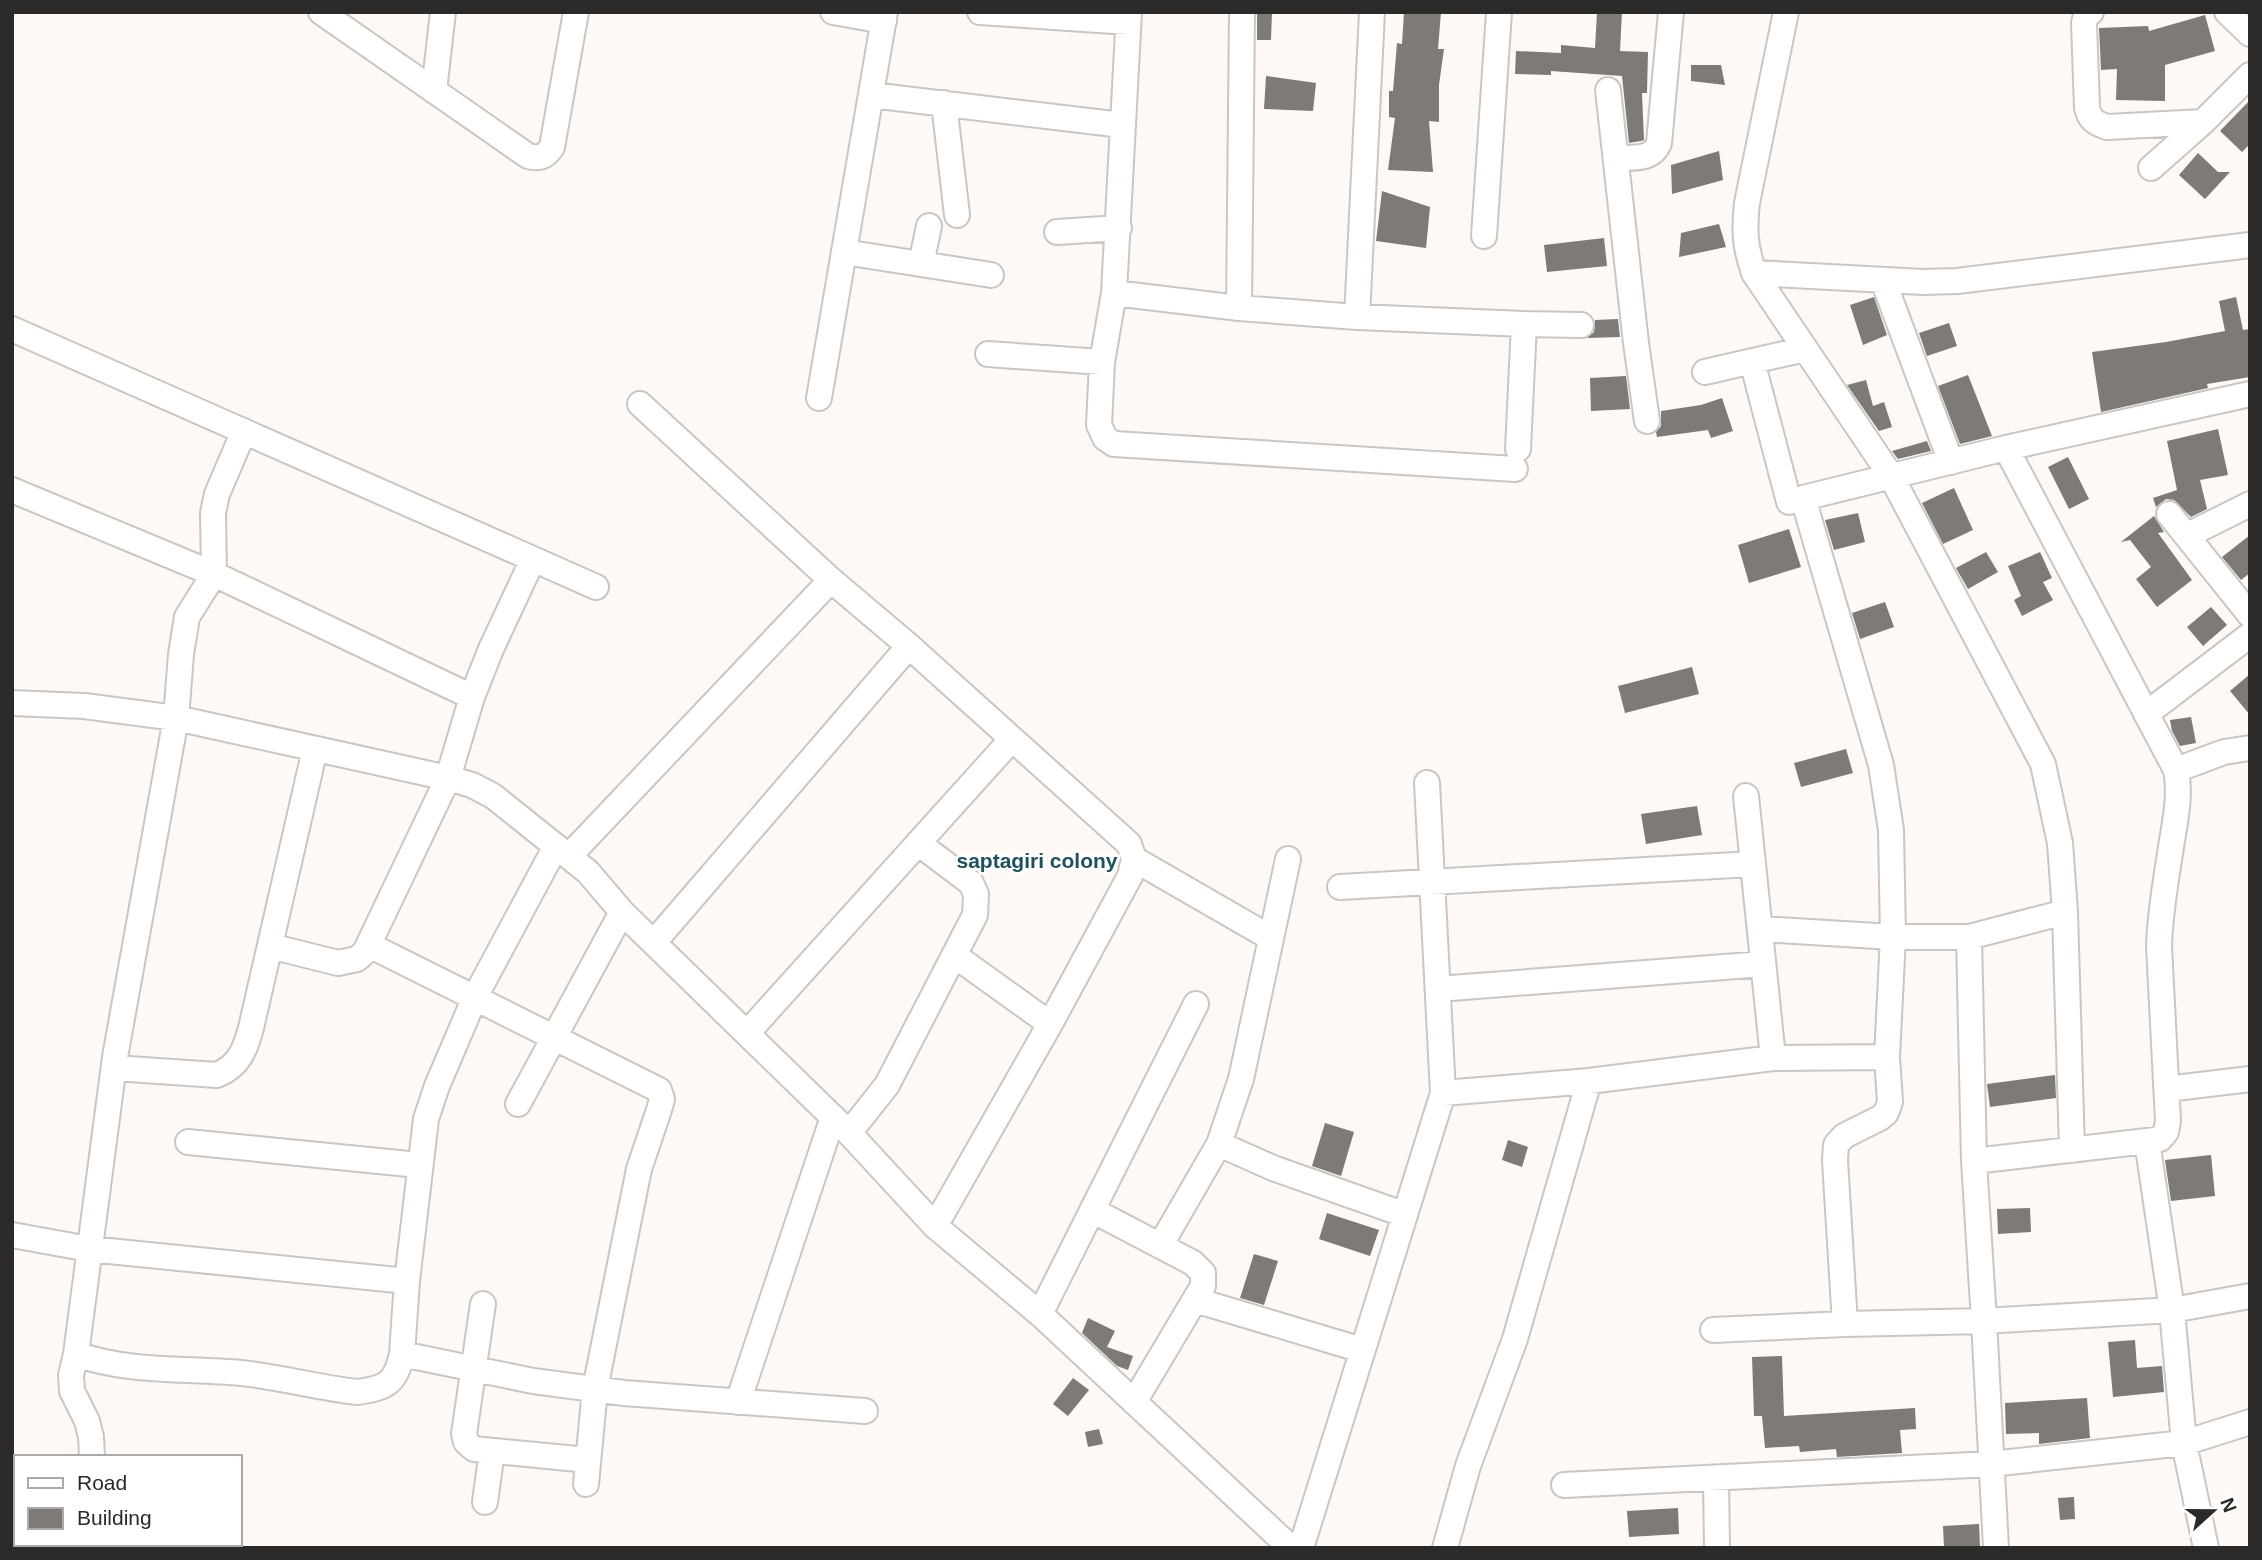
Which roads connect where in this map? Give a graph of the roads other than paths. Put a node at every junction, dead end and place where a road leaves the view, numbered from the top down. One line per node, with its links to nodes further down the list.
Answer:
1 (321, 12): 18 (street)
2 (443, 12): 18 (street)
3 (576, 12): 18 (street)
4 (833, 12): 13 (street)
5 (980, 12): 14 (street)
6 (1242, 12): 37 (street)
7 (1372, 12): 38 (street)
8 (1499, 12): 29 (street)
9 (1671, 12): 23 (street)
10 (1786, 12): 33 (street)
11 (2091, 12): 21 (street)
12 (2227, 12): 15 (street)
13 (885, 16): 19 (street)
14 (1128, 17): 22 (street)
15 (2250, 34)
16 (2250, 75): 21 (street)
17 (1608, 90): 23 (street)
18 (434, 91)
19 (872, 95): 20 (street); 31 (street)
20 (944, 103): 22 (street); 25 (street)
21 (2203, 122): 24 (street)
22 (1122, 125): 27 (street)
23 (1616, 158): 50 (street)
24 (2151, 169)
25 (957, 215)
26 (929, 226): 32 (street)
27 (1119, 228): 28 (street); 36 (street)
28 (1057, 232)
29 (1484, 236)
30 (2250, 245): 35 (street)
31 (844, 252): 32 (street); 48 (street)
32 (921, 264): 34 (street)
33 (1754, 273): 35 (street); 42 (street)
34 (990, 275)
35 (1883, 280): 53 (street)
36 (1114, 293): 37 (street); 45 (street)
37 (1239, 308): 38 (street)
38 (1357, 317): 39 (street)
39 (1524, 324): 40 (street); 45 (street)
40 (1581, 325)
41 (12, 329): 51 (street)
42 (1805, 349): 44 (street); 54 (street)
43 (988, 354): 45 (street)
44 (1752, 361): 46 (street); 56 (street)
45 (1102, 362)
46 (1705, 372)
47 (2250, 394): 52 (street)
48 (819, 398)
49 (640, 404): 62 (street)
50 (1647, 421)
51 (243, 431): 60 (street); 61 (street)
52 (2007, 448): 53 (street); 69 (street)
53 (1951, 462): 54 (street)
54 (1891, 476): 86 (street); 88 (street)
55 (12, 489): 61 (street)
56 (1789, 502)
57 (2250, 504): 59 (street)
58 (2169, 514): 59 (street)
59 (2188, 535): 64 (street)
60 (533, 559): 63 (street); 67 (street)
61 (214, 574): 67 (street); 70 (street)
62 (831, 580): 66 (street); 79 (street)
63 (596, 587)
64 (2250, 615)
65 (2250, 635): 69 (street)
66 (909, 646): 71 (street); 91 (street)
67 (472, 697): 75 (street)
68 (12, 703): 70 (street)
69 (2146, 714): 74 (street)
70 (176, 718): 73 (street); 104 (street)
71 (1012, 738): 78 (street); 80 (street)
72 (2250, 748): 74 (street)
73 (315, 749): 75 (street); 93 (street)
74 (2176, 770): 107 (street)
75 (448, 778): 79 (street); 92 (street)
76 (1427, 783): 83 (street)
77 (1746, 796): 82 (street)
78 (918, 843): 94 (street); 100 (street)
79 (563, 851): 85 (street); 97 (street)
80 (1134, 859): 90 (street); 99 (street)
81 (1288, 859): 90 (street)
82 (1753, 864): 83 (street); 87 (street)
83 (1432, 882): 84 (street); 96 (street)
84 (1340, 887)
85 (622, 912): 91 (street); 101 (street)
86 (2065, 912): 89 (street); 114 (street)
87 (1760, 929): 88 (street); 95 (street)
88 (1893, 937): 89 (street); 102 (street)
89 (1969, 937): 115 (street)
90 (1271, 938): 113 (street)
91 (654, 942): 100 (street)
92 (369, 944): 93 (street); 97 (street)
93 (270, 946): 104 (street)
94 (954, 955): 99 (street); 110 (street)
95 (1763, 964): 96 (street); 103 (street)
96 (1438, 989): 108 (street)
97 (475, 997): 101 (street); 116 (street)
98 (1196, 1004): 117 (street)
99 (1050, 1024): 119 (street)
100 (748, 1032): 110 (street)
101 (555, 1037): 109 (street); 136 (street)
102 (1887, 1057): 103 (street); 130 (street)
103 (1773, 1058): 106 (street)
104 (114, 1068): 122 (street)
105 (2250, 1079): 107 (street)
106 (1589, 1081): 108 (street); 151 (street)
107 (2167, 1089): 111 (street)
108 (1443, 1093): 118 (street)
109 (518, 1104)
110 (841, 1125): 119 (street); 137 (street)
111 (2147, 1141): 114 (street); 127 (street)
112 (188, 1142): 116 (street)
113 (1219, 1144): 118 (street); 121 (street)
114 (2072, 1150): 115 (street)
115 (1974, 1161): 129 (street)
116 (419, 1165): 123 (street)
117 (1092, 1210): 121 (street); 128 (street)
118 (1404, 1214): 132 (street)
119 (935, 1226): 128 (street)
120 (12, 1235): 122 (street)
121 (1160, 1246): 125 (street)
122 (89, 1249): 123 (street); 133 (street)
123 (407, 1281): 134 (street)
124 (2250, 1296): 127 (street)
125 (1195, 1300): 132 (street); 138 (street)
126 (483, 1304): 135 (street)
127 (2172, 1310): 129 (street); 141 (street)
128 (1040, 1314): 138 (street)
129 (1984, 1321): 130 (street); 144 (street)
130 (1845, 1324): 131 (street)
131 (1713, 1329)
132 (1362, 1349): 150 (street)
133 (76, 1354): 134 (street); 143 (street)
134 (402, 1354): 135 (street)
135 (473, 1368): 136 (street); 142 (street)
136 (595, 1389): 137 (street); 142 (street)
137 (738, 1402): 139 (street)
138 (1134, 1402): 148 (street)
139 (865, 1411)
140 (2250, 1422): 141 (street)
141 (2184, 1443): 144 (street); 154 (street)
142 (492, 1451): 147 (street)
143 (92, 1455)
144 (1991, 1464): 145 (street); 153 (street)
145 (1716, 1478): 146 (street); 152 (street)
146 (1564, 1485)
147 (485, 1502)
148 (1285, 1541): 149 (street)
149 (1256, 1548)
150 (1301, 1548)
151 (1445, 1548)
152 (1717, 1548)
153 (1996, 1548)
154 (2206, 1548)

